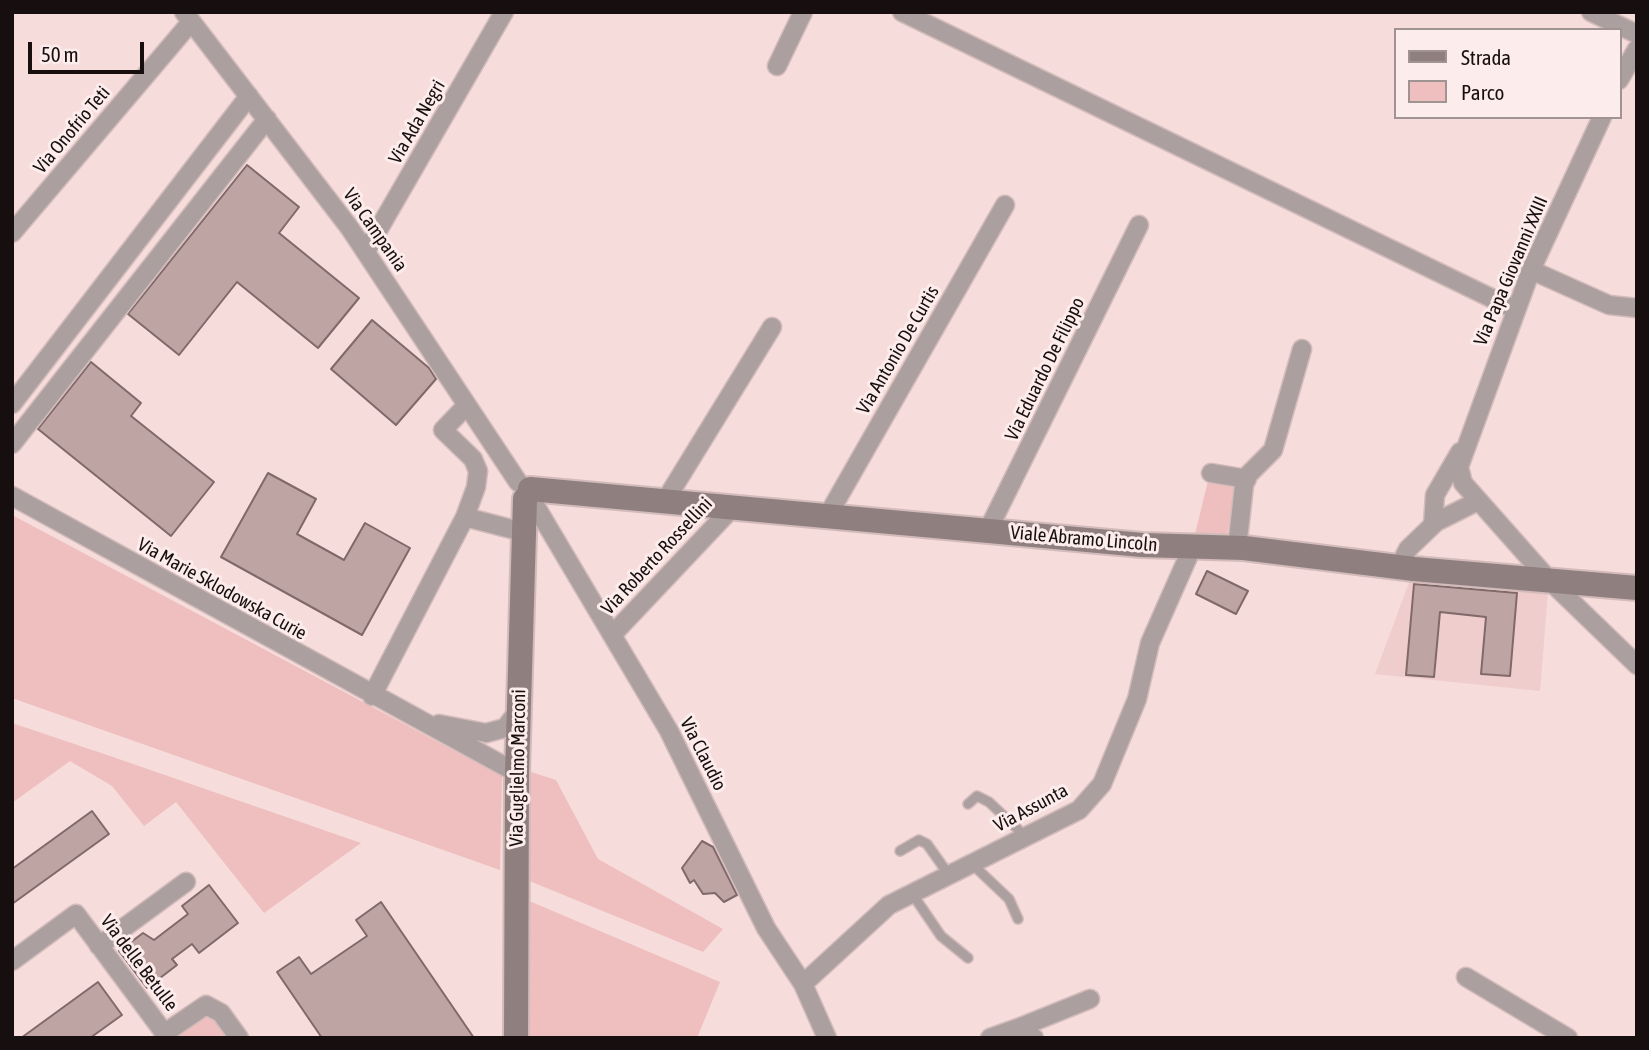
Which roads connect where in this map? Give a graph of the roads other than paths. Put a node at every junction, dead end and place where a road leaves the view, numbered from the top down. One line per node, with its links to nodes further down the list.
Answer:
1 (504, 12): 16 (street, Via Ada Negri)
2 (803, 12): 8 (street)
3 (902, 12): 19 (street)
4 (1591, 12): 6 (street)
5 (187, 17): 10 (street, Via Campania); 15 (street, Via Onofrio Teti)
6 (1637, 34)
7 (1637, 49): 9 (street)
8 (777, 65)
9 (1621, 77)
10 (249, 96): 11 (street, Via Campania); 22 (street)
11 (267, 119): 16 (street, Via Campania); 25 (street)
12 (1601, 119): 17 (street, Via Papa Giovanni XXIII)
13 (1005, 205): 33 (street, Via Antonio De Curtis)
14 (1139, 225): 36 (street, Via Eduardo De Filippo)
15 (12, 233)
16 (366, 251): 23 (street, Via Campania)
17 (1531, 270): 18 (street); 19 (street, Via Papa Giovanni XXIII)
18 (1637, 308)
19 (1516, 310): 24 (street, Via Papa Giovanni XXIII)
20 (772, 327): 30 (street)
21 (1302, 349): 27 (street)
22 (12, 404)
23 (467, 405): 28 (street, Via Campania); 34 (street)
24 (1466, 443): 31 (street, Via Papa Giovanni XXIII); 35 (street, Via Papa Giovanni XXIII)
25 (12, 444)
26 (1210, 473): 27 (street)
27 (1247, 479): 39 (street)
28 (526, 491): 30 (street, Viale Abramo Lincoln); 37 (street, Via Guglielmo Marconi); 43 (street, Via Claudio)
29 (12, 496): 45 (street, Via Marie Sklodowska Curie)
30 (665, 501): 32 (street, Viale Abramo Lincoln)
31 (1478, 501): 35 (street); 41 (street, Via Papa Giovanni XXIII)
32 (733, 507): 33 (street, Viale Abramo Lincoln); 43 (street, Via Roberto Rossellini)
33 (828, 515): 36 (street, Viale Abramo Lincoln)
34 (465, 517): 37 (street); 45 (street)
35 (1433, 526): 40 (street)
36 (988, 530): 38 (street, Viale Abramo Lincoln)
37 (523, 532): 46 (street, Via Guglielmo Marconi)
38 (1192, 548): 39 (street, Viale Abramo Lincoln); 50 (street, Via Assunta)
39 (1237, 548): 40 (street, Viale Abramo Lincoln)
40 (1399, 567): 41 (street, Viale Abramo Lincoln)
41 (1549, 580): 42 (street, Viale Abramo Lincoln); 44 (street, Via Papa Giovanni XXIII)
42 (1635, 586)
43 (612, 635): 61 (street, Via Claudio)
44 (1637, 665)
45 (372, 696): 47 (street, Via Marie Sklodowska Curie)
46 (519, 709): 47 (street, Via Marie Sklodowska Curie); 48 (street, Via Guglielmo Marconi)
47 (412, 718): 48 (street, Via Marie Sklodowska Curie)
48 (517, 773): 66 (street, Via Guglielmo Marconi)
49 (968, 804): 50 (lane)
50 (1025, 836): 52 (street, Via Assunta)
51 (900, 851): 53 (lane)
52 (971, 863): 53 (street, Via Assunta); 56 (lane)
53 (949, 876): 55 (street, Via Assunta)
54 (187, 882): 57 (street)
55 (913, 895): 59 (lane); 61 (street, Via Assunta)
56 (1018, 919)
57 (99, 946): 58 (street, Via delle Betulle); 64 (street, Via delle Betulle)
58 (15, 953)
59 (968, 958)
60 (1465, 977): 69 (street)
61 (803, 985): 67 (street, Via Claudio)
62 (1090, 999): 63 (street)
63 (1026, 1033): 68 (street)
64 (167, 1035): 65 (street)
65 (239, 1038)
66 (516, 1038)
67 (827, 1038)
68 (990, 1038)
69 (1568, 1038)

